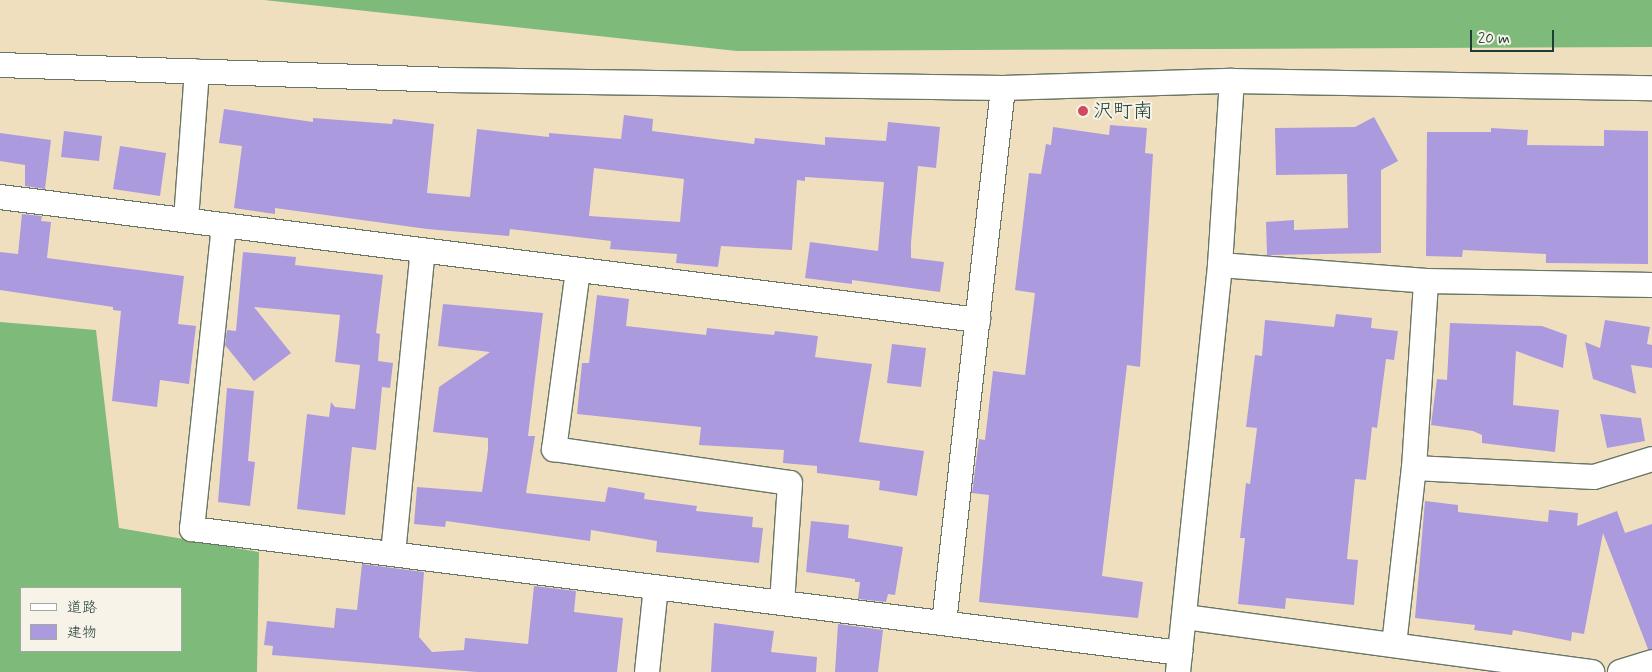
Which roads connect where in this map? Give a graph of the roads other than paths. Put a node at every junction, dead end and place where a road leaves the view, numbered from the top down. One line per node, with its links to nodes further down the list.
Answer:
1 (0, 64): 2 (street)
2 (197, 71): 4 (street); 7 (street)
3 (1232, 81): 4 (street); 5 (street); 10 (street)
4 (1003, 88): 14 (street)
5 (1652, 88)
6 (0, 196): 7 (street)
7 (186, 220): 8 (street)
8 (224, 225): 9 (street); 17 (street)
9 (423, 250): 11 (street); 17 (street)
10 (1220, 265): 12 (street); 20 (street)
11 (578, 270): 14 (street); 19 (street)
12 (1426, 281): 13 (street); 16 (street)
13 (1652, 285)
14 (978, 320): 21 (street)
15 (1652, 459): 16 (street)
16 (1414, 468): 22 (street)
17 (393, 554): 18 (street)
18 (656, 587): 19 (street); 25 (street)
19 (782, 603): 21 (street)
20 (1185, 617): 22 (street); 23 (street)
21 (944, 623): 23 (street)
22 (1394, 645): 26 (street)
23 (1179, 662)
24 (1652, 662): 27 (street)
25 (647, 672)
26 (1592, 672)
27 (1620, 672)

